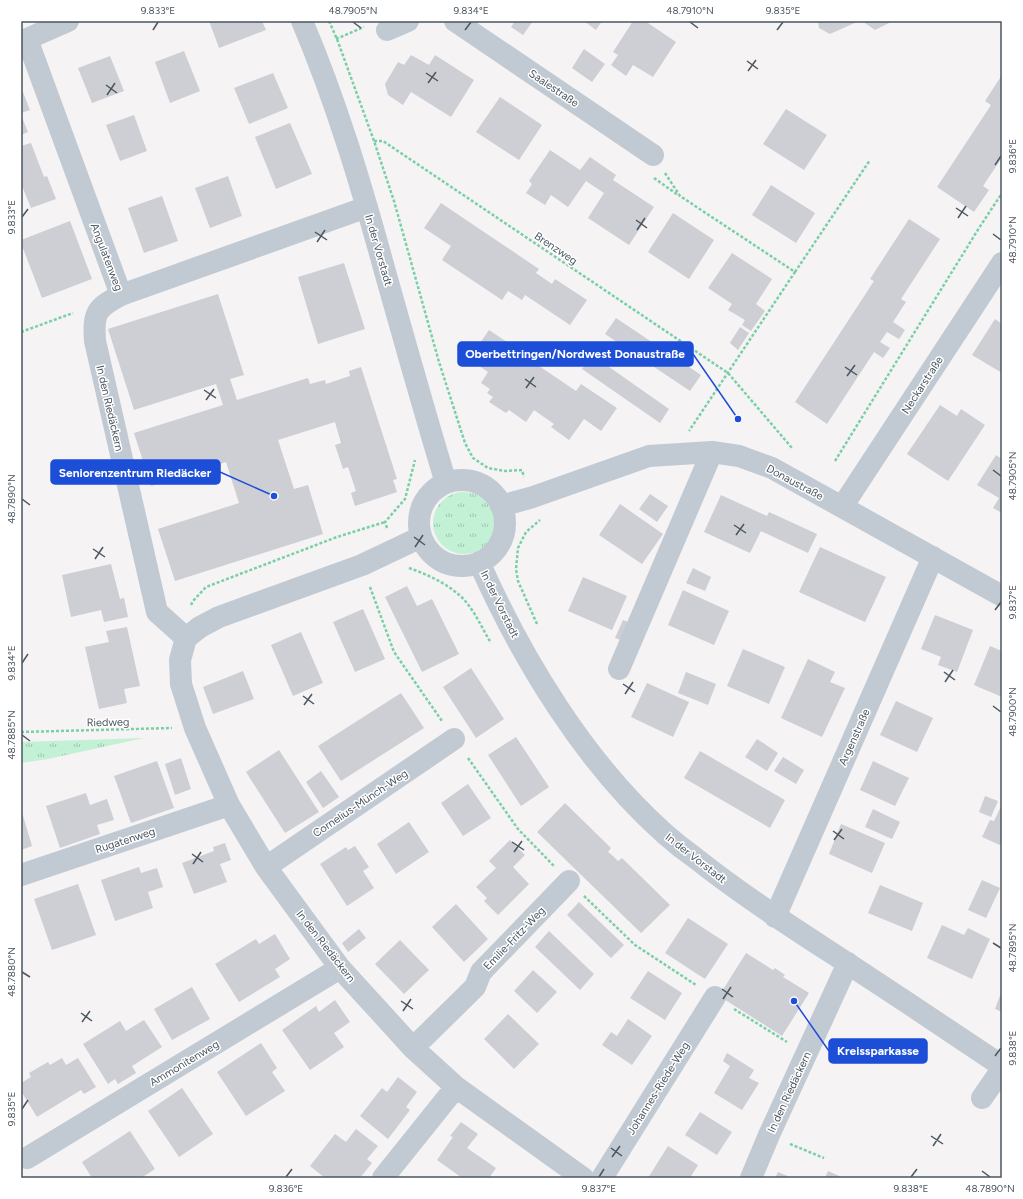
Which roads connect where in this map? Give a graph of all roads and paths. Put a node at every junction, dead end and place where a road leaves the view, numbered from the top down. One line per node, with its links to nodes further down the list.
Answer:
1 (68, 21): 15 (street, Angulatenweg)
2 (302, 21): 12 (street, In der Vorstadt)
3 (329, 21): 7 (path)
4 (408, 21): 6 (street)
5 (455, 21): 9 (street, Saalestraße)
6 (387, 30): 7 (path)
7 (337, 39): 8 (path)
8 (374, 141): 18 (path, Brenzweg); 20 (path)
9 (653, 155): 14 (path)
10 (870, 160): 14 (path)
11 (1002, 193): 24 (path)
12 (367, 207): 15 (street, Angulatenweg); 23 (street, In der Vorstadt)
13 (1001, 267): 28 (street, Neckarstraße)
14 (795, 272): 18 (path)
15 (121, 295): 37 (street, In den Riedäckern)
16 (76, 312): 17 (path)
17 (21, 332)
18 (728, 373): 19 (path); 21 (path, Brenzweg)
19 (689, 431)
20 (465, 443): 23 (path); 26 (path)
21 (792, 448)
22 (712, 452): 26 (street, Donaustraße); 28 (street, Donaustraße); 38 (street)
23 (437, 453): 25 (street, In der Vorstadt); 29 (path)
24 (835, 461)
25 (446, 483): 27 (street, In der Vorstadt); 30 (street, In der Vorstadt)
26 (533, 497): 27 (street, Donaustraße); 36 (path)
27 (501, 506): 33 (street, In der Vorstadt)
28 (842, 506): 32 (street, Donaustraße)
29 (385, 522): 31 (path); 37 (path)
30 (421, 537): 31 (street); 33 (street, In der Vorstadt)
31 (395, 550): 34 (street)
32 (933, 557): 35 (street, Donaustraße); 46 (street, Argenstraße)
33 (479, 562): 46 (street, In der Vorstadt)
34 (362, 564): 37 (street); 41 (path)
35 (1002, 596)
36 (537, 625)
37 (186, 638): 39 (street, In den Riedäckern)
38 (619, 669)
39 (195, 728): 40 (path, Riedweg); 42 (street, In den Riedäckern)
40 (21, 732)
41 (454, 739): 43 (street, Cornelius-Münch-Weg); 45 (path)
42 (229, 806): 43 (street, In den Riedäckern); 44 (street, Rugatenweg)
43 (266, 867): 48 (street, In den Riedäckern)
44 (21, 875)
45 (569, 881): 49 (path); 50 (street, Emilie-Fritz-Weg)
46 (775, 917): 47 (street, In der Vorstadt)
47 (848, 964): 51 (street, In den Riedäckern); 52 (street, In der Vorstadt)
48 (340, 968): 50 (street, In den Riedäckern); 57 (street, Ammonitenweg)
49 (715, 997): 51 (path); 61 (street, Johannes-Riede-Weg)
50 (413, 1048): 54 (street, In den Riedäckern)
51 (807, 1054): 56 (street, In den Riedäckern)
52 (1002, 1066)
53 (1002, 1069): 55 (street)
54 (456, 1087): 59 (street); 60 (street, In den Riedäckern)
55 (982, 1098)
56 (769, 1136): 58 (path); 62 (street, In den Riedäckern)
57 (27, 1158)
58 (824, 1158)
59 (383, 1178)
60 (583, 1178)
61 (602, 1178)
62 (751, 1178)

